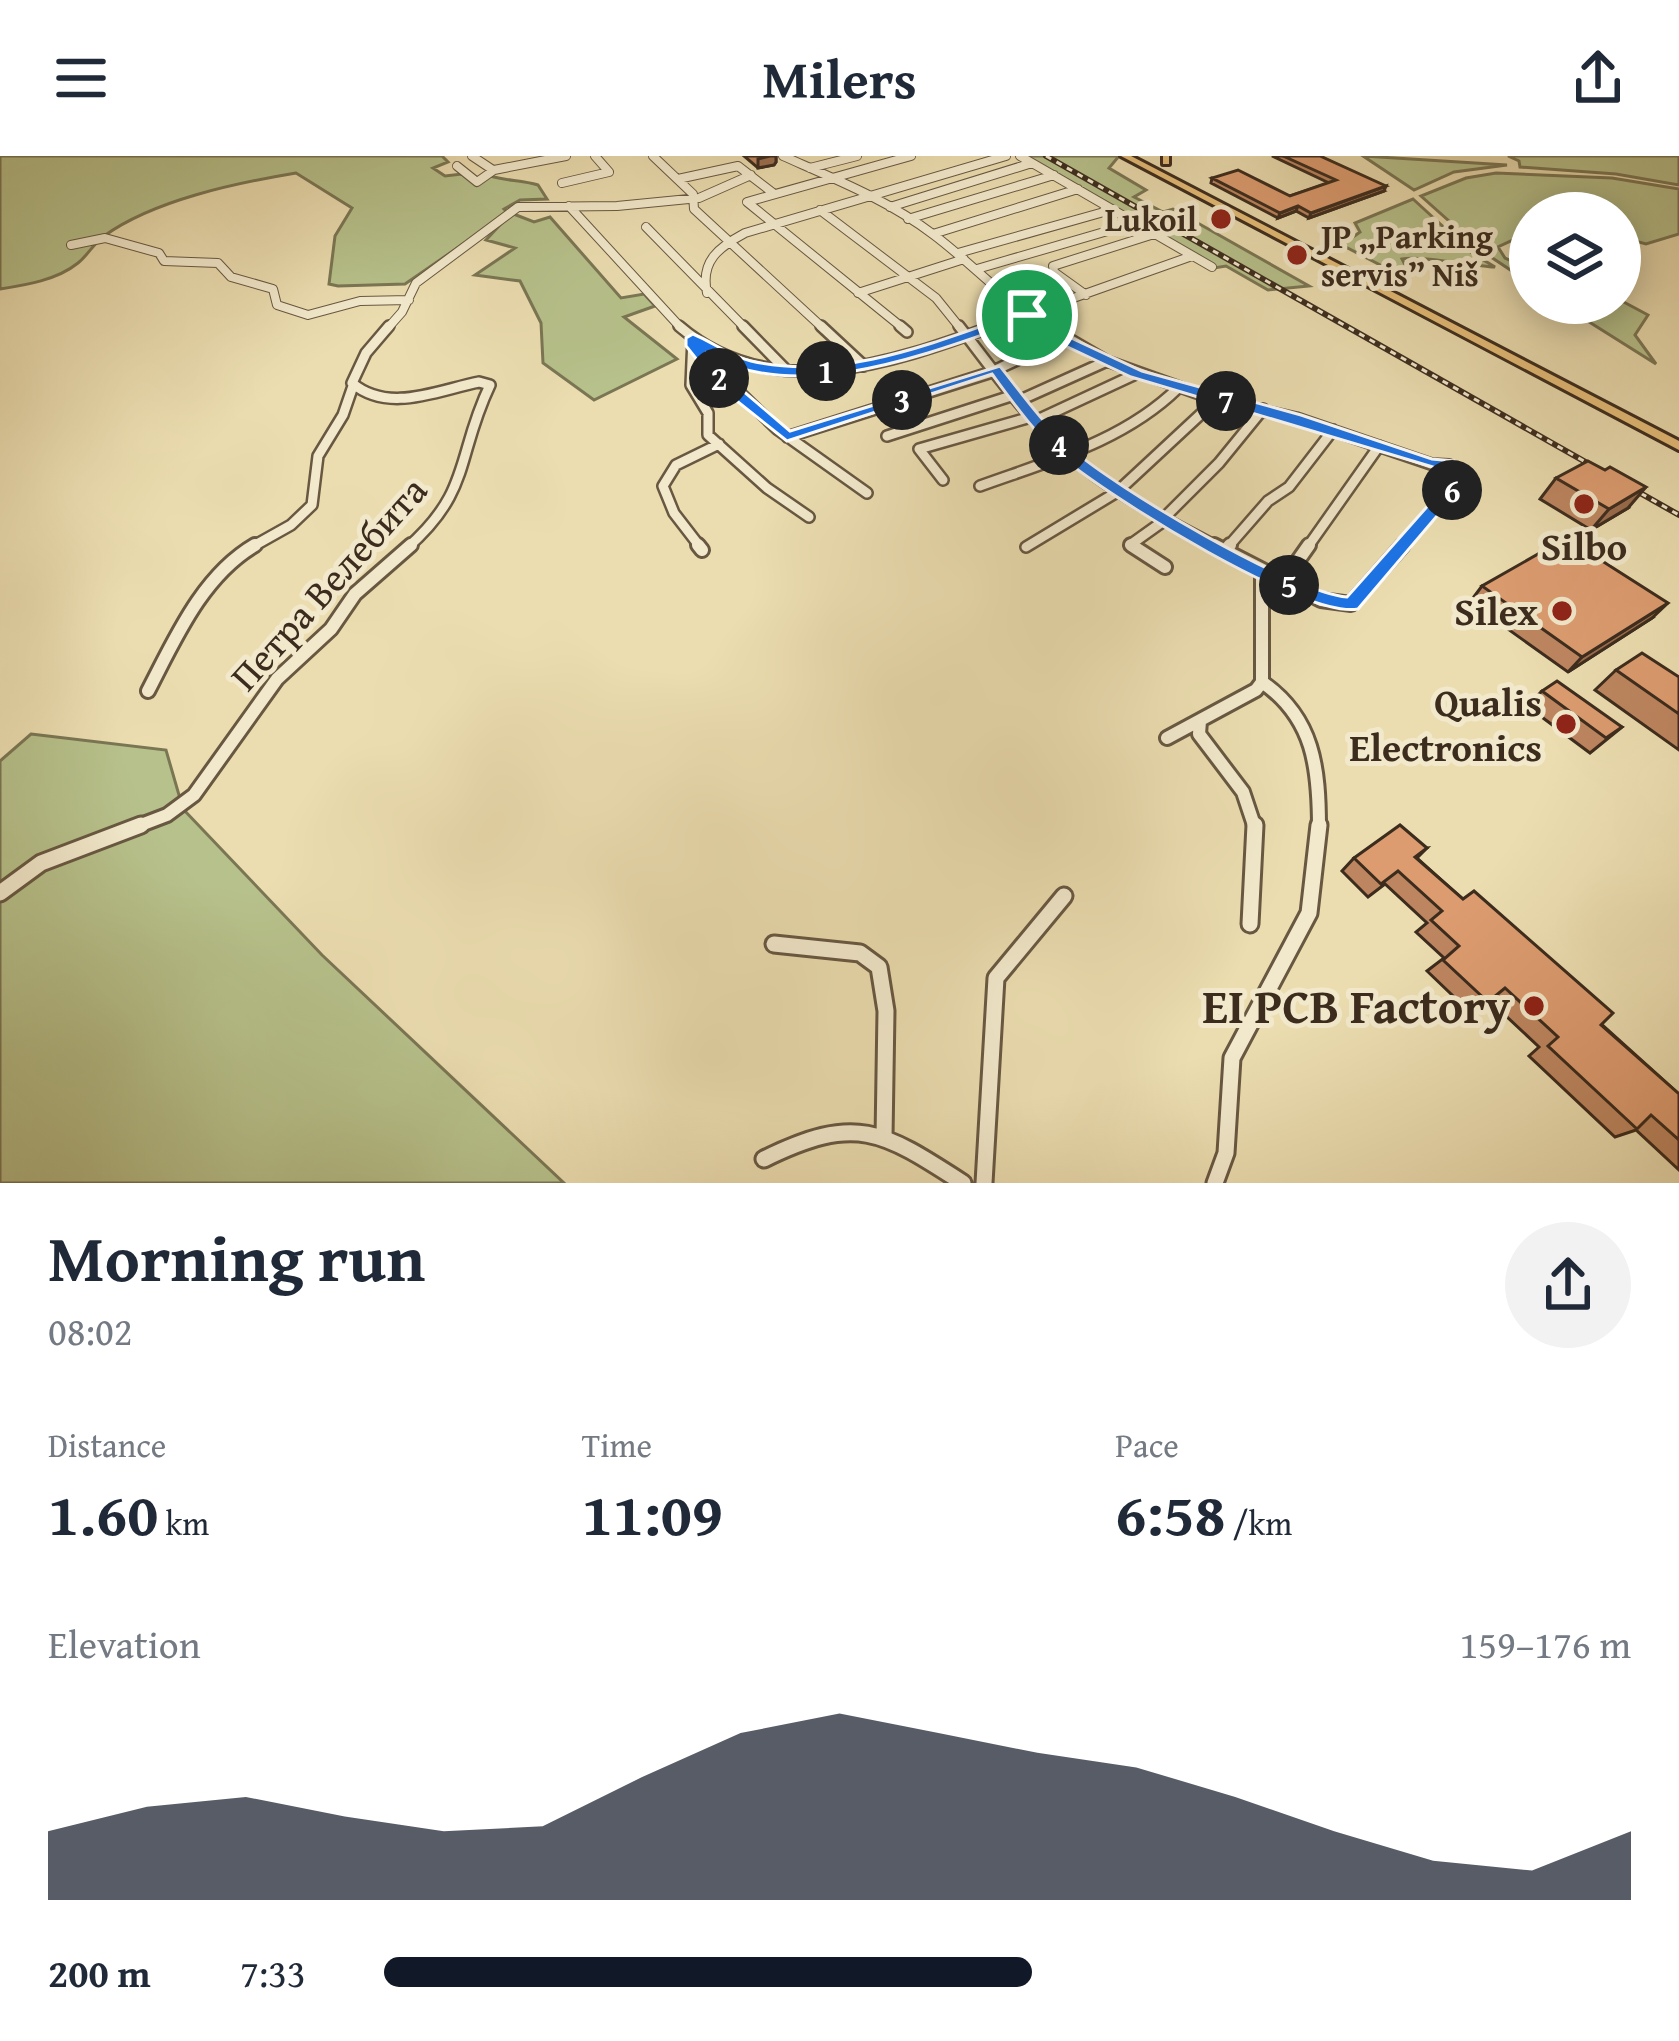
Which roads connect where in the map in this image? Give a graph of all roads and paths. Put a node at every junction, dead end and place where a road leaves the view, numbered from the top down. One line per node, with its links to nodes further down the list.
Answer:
1 (472, 156): 21 (street)
2 (516, 156): 16 (street)
3 (563, 156): 16 (street)
4 (595, 156): 22 (street)
5 (652, 156): 26 (street)
6 (783, 156): 20 (street)
7 (857, 156): 13 (street)
8 (911, 156): 25 (street)
9 (1006, 156): 31 (street)
10 (1019, 156): 15 (street)
11 (1125, 156): 18 (main road)
12 (716, 158): 19 (street)
13 (835, 158): 20 (street)
14 (1166, 158): 18 (main road); 73 (main road)
15 (1032, 163): 24 (street); 34 (street)
16 (527, 164): 21 (street)
17 (457, 166): 21 (street)
18 (1144, 166): 73 (main road)
19 (727, 168): 23 (street); 26 (street)
20 (809, 169): 25 (street)
21 (494, 170)
22 (609, 172): 27 (street); 28 (street)
23 (751, 175): 30 (street); 32 (street)
24 (1054, 175): 29 (street); 37 (street)
25 (832, 177): 30 (street); 31 (street)
26 (678, 179): 32 (street)
27 (617, 181)
28 (562, 183)
29 (1078, 190): 35 (street); 41 (street)
30 (773, 194): 39 (street)
31 (871, 195): 34 (street); 36 (street)
32 (694, 198): 33 (street); 43 (street)
33 (569, 206): 53 (street); 58 (street)
34 (890, 207): 37 (street)
35 (1112, 209): 38 (street); 45 (street)
36 (820, 210): 39 (street); 49 (street)
37 (908, 219): 41 (street)
38 (1135, 223): 42 (street); 48 (street)
39 (773, 224): 43 (street); 50 (street)
40 (646, 227): 51 (street)
41 (933, 234): 45 (street)
42 (1154, 234): 46 (street); 52 (street)
43 (729, 241): 51 (street); 60 (street)
44 (71, 245): 53 (street)
45 (961, 256): 48 (street); 49 (street)
46 (1192, 256): 47 (street); 52 (street)
47 (1212, 267)
48 (976, 269): 54 (street)
49 (909, 276): 50 (street); 56 (street)
50 (858, 292): 55 (street)
51 (707, 293): 62 (street)
52 (1086, 295): 54 (street)
53 (409, 300): 64 (street)
54 (1027, 315): 56 (street); 57 (street)
55 (907, 332)
56 (968, 335): 60 (street); 61 (street)
57 (1062, 339): 59 (street); 61 (street)
58 (693, 342): 62 (street); 71 (street); 74 (street)
59 (1107, 361): 63 (street); 66 (street)
60 (864, 366): 62 (street)
61 (995, 369): 66 (street); 71 (street)
62 (785, 370)
63 (1136, 374): 65 (street); 69 (street)
64 (353, 386): 90 (street); 93 (street, Петра Велебита)
65 (1178, 388): 67 (street); 76 (street)
66 (1016, 398): 69 (street); 72 (street)
67 (1216, 400): 68 (street); 79 (street)
68 (1263, 409): 70 (street); 82 (street)
69 (1033, 419): 76 (street); 77 (street)
70 (1333, 430): 75 (street); 85 (street)
71 (787, 436): 80 (street)
72 (887, 436)
73 (1679, 442)
74 (719, 444): 81 (street); 84 (street)
75 (1379, 446): 88 (street); 88 (street)
76 (1068, 454): 78 (street); 79 (street)
77 (943, 480)
78 (980, 486)
79 (1117, 492): 82 (street); 83 (street)
80 (867, 493)
81 (808, 517)
82 (1164, 520): 85 (street); 86 (street)
83 (1026, 548)
84 (702, 550)
85 (1224, 552): 87 (street)
86 (1165, 567)
87 (1262, 572): 88 (street); 89 (street)
88 (1283, 582)
89 (1262, 682): 91 (street); 101 (street)
90 (148, 691)
91 (1201, 721): 92 (street); 95 (street)
92 (1167, 738)
93 (0, 893)
94 (1064, 896): 100 (street)
95 (1250, 924)
96 (774, 944): 97 (street)
97 (884, 1138): 98 (street); 99 (street)
98 (764, 1160)
99 (963, 1183)
100 (985, 1183)
101 (1215, 1183)

